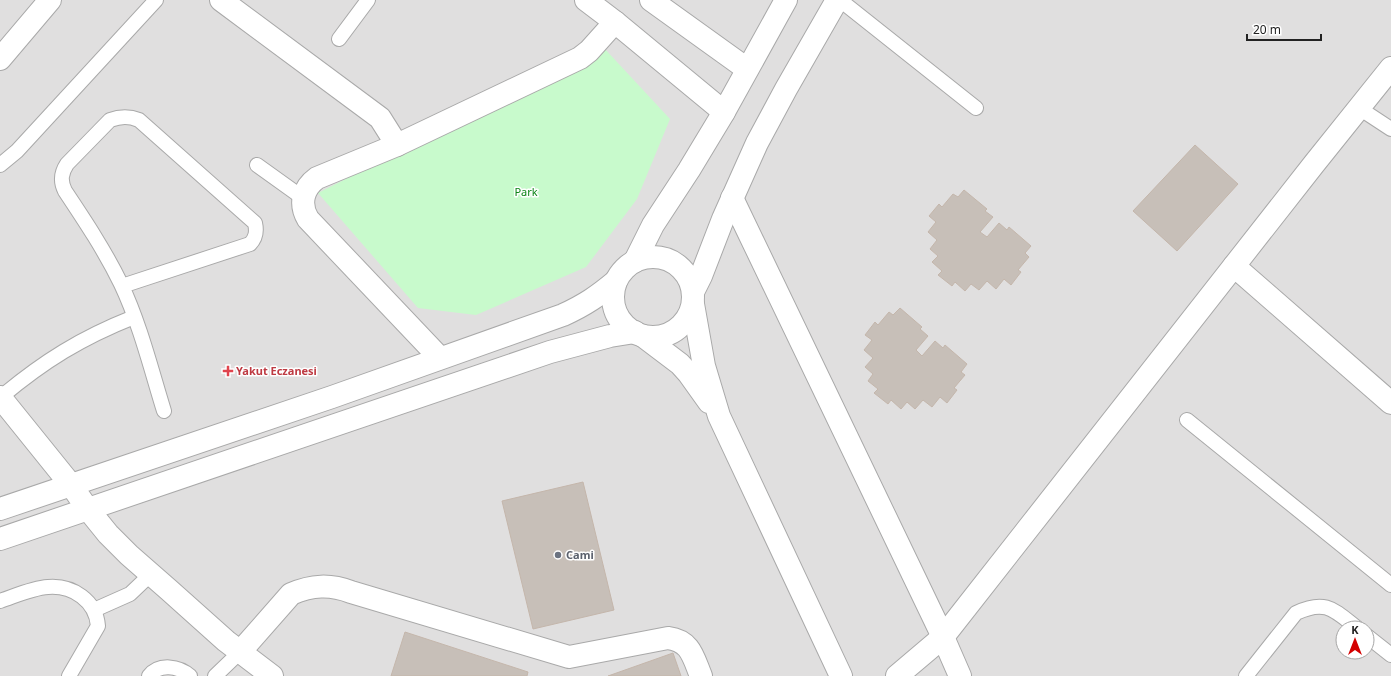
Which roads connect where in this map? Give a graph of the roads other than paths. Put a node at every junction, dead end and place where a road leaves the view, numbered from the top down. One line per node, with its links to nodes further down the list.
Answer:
1 (50, 0): 12 (street)
2 (156, 0): 20 (lane)
3 (221, 0): 19 (street)
4 (368, 0): 11 (lane)
5 (586, 0): 10 (street)
6 (651, 0): 14 (street)
7 (786, 0): 14 (street)
8 (837, 0): 23 (street)
9 (840, 0): 15 (lane)
10 (615, 22): 17 (street); 19 (street)
11 (339, 39)
12 (0, 59)
13 (1391, 68): 16 (street)
14 (747, 69): 17 (street)
15 (976, 108)
16 (1359, 108): 18 (lane); 25 (street)
17 (724, 112): 24 (street)
18 (1391, 129)
19 (397, 144): 22 (street)
20 (0, 165)
21 (257, 166): 22 (lane)
22 (303, 198): 31 (street)
23 (732, 198): 28 (street); 46 (street)
24 (635, 261): 26 (street); 28 (street)
25 (1234, 266): 33 (street); 46 (street)
26 (616, 281): 30 (street); 31 (street)
27 (122, 286): 27 (lane); 29 (lane)
28 (693, 298): 30 (street); 35 (street)
29 (134, 317): 32 (lane); 34 (lane)
30 (639, 334): 35 (street); 38 (street)
31 (440, 358): 37 (street)
32 (0, 397): 37 (street)
33 (1391, 403)
34 (164, 411)
35 (718, 416): 56 (street)
36 (1187, 420): 42 (lane)
37 (71, 485): 38 (street); 39 (street)
38 (87, 508): 40 (street); 41 (street)
39 (0, 509)
40 (0, 539)
41 (151, 574): 44 (lane); 48 (street)
42 (1391, 585)
43 (0, 601): 44 (lane)
44 (94, 610): 50 (lane)
45 (1346, 620): 59 (lane)
46 (943, 637): 57 (street); 58 (street)
47 (1375, 642): 49 (lane)
48 (240, 652): 53 (lane); 54 (street); 55 (street)
49 (1391, 655)
50 (69, 676)
51 (149, 676): 52 (lane)
52 (190, 676)
53 (215, 676)
54 (272, 676)
55 (701, 676)
56 (840, 676)
57 (897, 676)
58 (960, 676)
59 (1246, 676)

